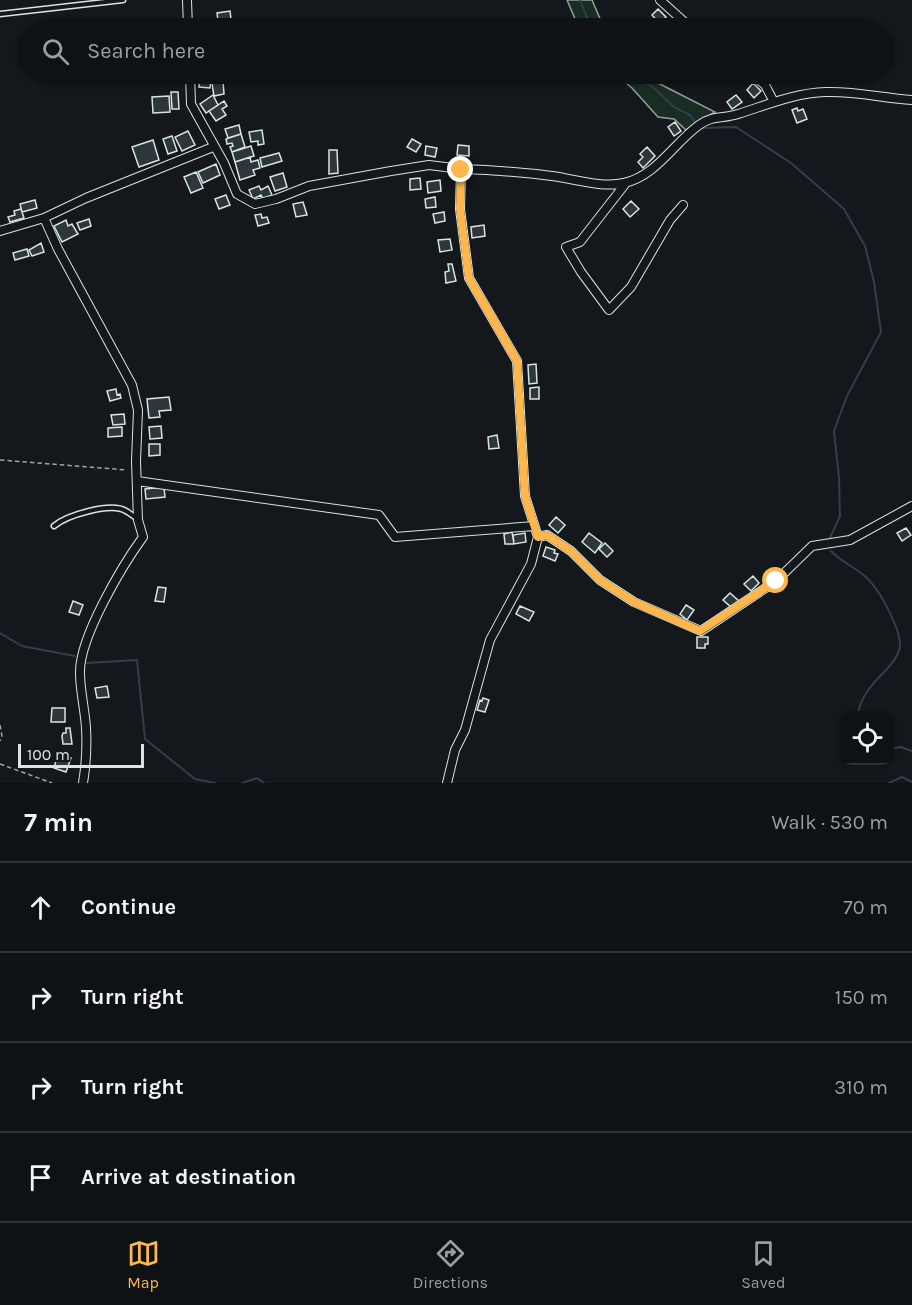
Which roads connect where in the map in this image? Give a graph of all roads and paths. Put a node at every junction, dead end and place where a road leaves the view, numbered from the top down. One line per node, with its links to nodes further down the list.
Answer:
1 (123, 0): 4 (lane)
2 (186, 0): 5 (street)
3 (660, 0): 6 (street)
4 (0, 14)
5 (187, 18)
6 (680, 18)
7 (190, 84): 11 (street)
8 (764, 84): 10 (street)
9 (912, 100): 10 (street)
10 (774, 102): 13 (street)
11 (213, 147): 12 (street); 15 (street)
12 (461, 170): 13 (street); 23 (street)
13 (626, 183): 14 (street)
14 (683, 206)
15 (44, 218): 16 (street); 18 (street)
16 (0, 231)
17 (0, 460): 18 (path)
18 (137, 471): 19 (street)
19 (137, 481): 21 (street); 23 (street)
20 (912, 506): 24 (street)
21 (138, 520): 22 (lane); 29 (street)
22 (54, 526)
23 (534, 526): 24 (street)
24 (538, 537): 30 (street)
25 (0, 725): 26 (path)
26 (0, 741)
27 (0, 764): 28 (path)
28 (52, 783)
29 (83, 783)
30 (447, 783)

